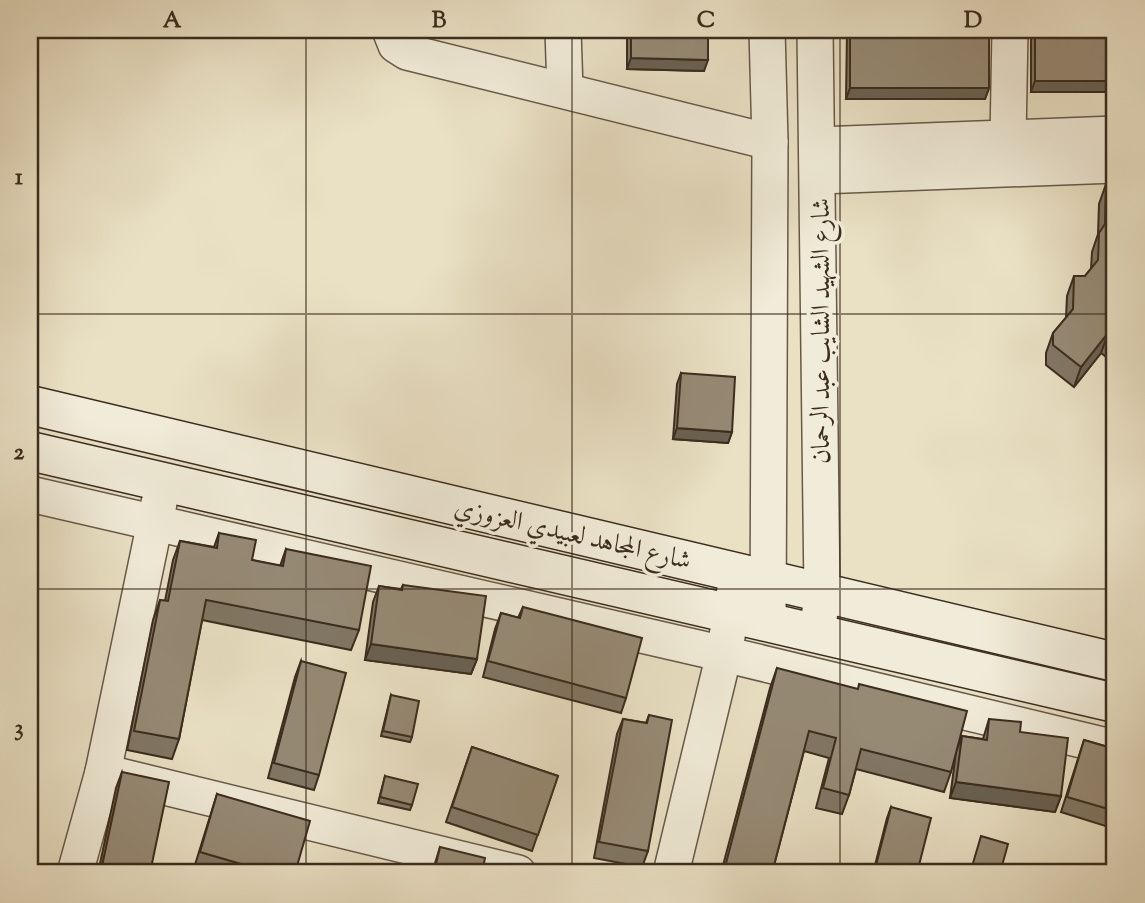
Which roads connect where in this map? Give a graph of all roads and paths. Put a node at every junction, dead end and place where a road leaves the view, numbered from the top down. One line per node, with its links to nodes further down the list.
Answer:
1 (390, 30): 6 (street)
2 (563, 30): 6 (street)
3 (767, 30): 9 (street, شارع الشهيد الشايب عبد الرحمان)
4 (815, 30): 10 (street, شارع الشهيد الشايب عبد الرحمان)
5 (1010, 30): 8 (street)
6 (565, 90): 9 (street)
7 (1115, 134): 8 (street)
8 (1008, 139): 10 (street)
9 (770, 142): 17 (street, شارع الشهيد الشايب عبد الرحمان)
10 (818, 161): 11 (street); 18 (street, شارع الشهيد الشايب عبد الرحمان)
11 (1115, 165)
12 (30, 405): 17 (street, شارع المجاهد لعبيدي العزوزي)
13 (30, 451): 14 (street, شارع المجاهد لعبيدي العزوزي)
14 (163, 482): 16 (street); 19 (street, شارع المجاهد لعبيدي العزوزي)
15 (30, 494): 16 (street)
16 (155, 524): 22 (street); 26 (street)
17 (754, 576): 18 (street, شارع المجاهد لعبيدي العزوزي); 19 (street); 20 (street, شارع الشهيد الشايب عبد الرحمان)
18 (822, 594): 21 (street, شارع الشهيد الشايب عبد الرحمان); 23 (street, شارع المجاهد لعبيدي العزوزي)
19 (731, 615): 20 (street, شارع المجاهد لعبيدي العزوزي); 22 (street)
20 (768, 622): 21 (street, شارع المجاهد لعبيدي العزوزي)
21 (817, 633): 24 (street, شارع المجاهد لعبيدي العزوزي)
22 (724, 654): 25 (street); 29 (street)
23 (1115, 663)
24 (1115, 703)
25 (1115, 748)
26 (103, 772): 27 (street); 28 (street)
27 (75, 873)
28 (518, 873)
29 (671, 873)

